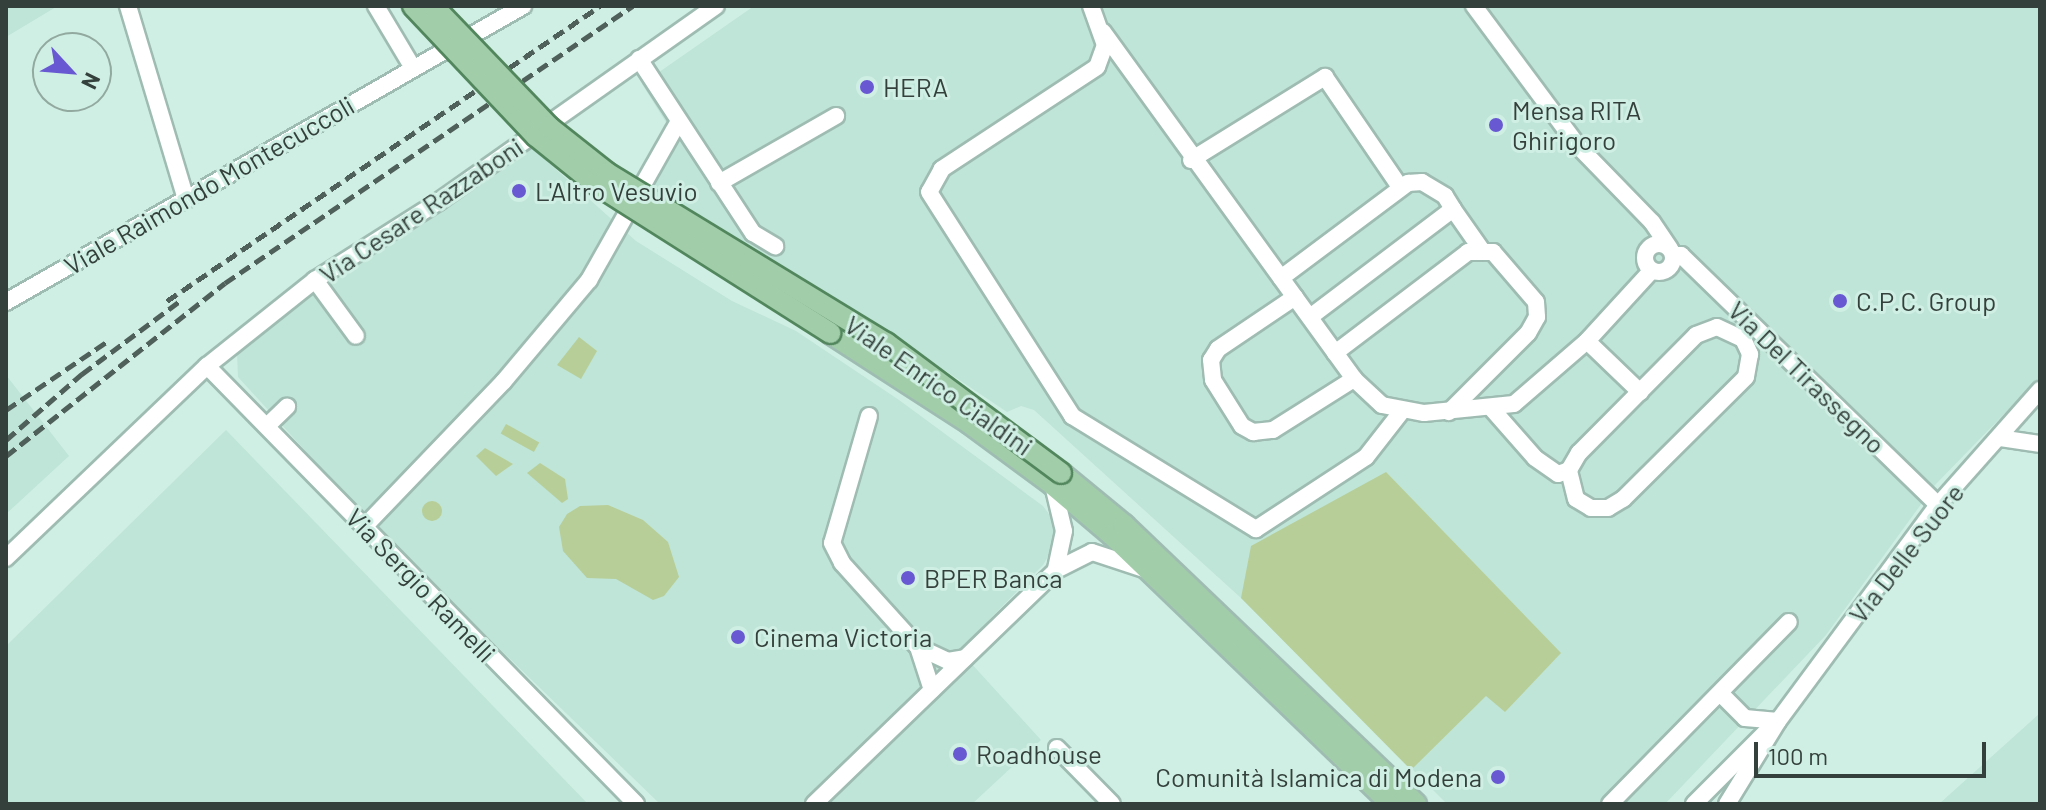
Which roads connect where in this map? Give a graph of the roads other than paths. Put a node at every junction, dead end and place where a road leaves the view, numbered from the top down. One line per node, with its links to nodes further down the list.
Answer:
1 (128, 6): 17 (street)
2 (376, 6): 11 (street)
3 (413, 6): 46 (main road, Viale Enrico Cialdini, bridge)
4 (433, 6): 46 (main road, Viale Enrico Cialdini, bridge)
5 (523, 6): 11 (street, Viale Raimondo Montecuccoli)
6 (716, 6): 10 (street, Via Cesare Razzaboni)
7 (1091, 6): 9 (street)
8 (1474, 6): 19 (street)
9 (1103, 31): 14 (street); 39 (street)
10 (639, 59): 13 (street); 26 (street, Via Cesare Razzaboni)
11 (413, 68): 17 (street, Viale Raimondo Montecuccoli)
12 (836, 116): 15 (street)
13 (678, 123): 15 (street); 48 (street)
14 (1191, 160): 16 (street); 25 (street)
15 (719, 183): 20 (street)
16 (1400, 187): 18 (street); 25 (street)
17 (186, 199): 28 (street, Viale Raimondo Montecuccoli)
18 (1453, 209): 22 (street); 29 (street)
19 (1652, 222): 21 (street); 23 (street)
20 (775, 246)
21 (1651, 247): 23 (street); 24 (street)
22 (1481, 249): 32 (street); 40 (street)
23 (1671, 252): 24 (street); 47 (street, Via Del Tirassegno)
24 (1652, 270): 31 (street)
25 (1281, 278): 27 (street)
26 (315, 280): 30 (street); 33 (street, Via Cesare Razzaboni)
27 (1295, 297): 29 (street); 34 (street)
28 (6, 302)
29 (1310, 317): 32 (street)
30 (356, 336)
31 (1587, 341): 36 (street); 38 (street)
32 (1335, 353): 34 (street)
33 (207, 366): 42 (street, Via Sergio Ramelli); 49 (street, Via Cesare Razzaboni)
34 (1354, 379): 39 (street)
35 (2040, 390): 43 (street, Via Delle Suore)
36 (1640, 392): 45 (street); 45 (street)
37 (287, 407): 42 (street)
38 (1492, 409): 40 (street); 45 (street)
39 (1402, 411): 40 (street)
40 (1449, 412)
41 (869, 416): 53 (street)
42 (267, 426): 48 (street, Via Sergio Ramelli)
43 (2000, 438): 44 (street); 47 (street, Via Delle Suore)
44 (2040, 444)
45 (1569, 470)
46 (1057, 479): 50 (street); 51 (main road, Viale Enrico Cialdini); 64 (main road, Viale Enrico Cialdini)
47 (1938, 505): 57 (street, Via Delle Suore)
48 (364, 527): 60 (street, Via Sergio Ramelli)
49 (6, 558)
50 (1056, 570): 51 (street); 54 (street)
51 (1149, 570): 63 (main road, Viale Enrico Cialdini)
52 (1789, 622): 56 (street)
53 (918, 647): 54 (street); 55 (street)
54 (965, 658): 55 (street)
55 (932, 690): 61 (street)
56 (1721, 694): 57 (street); 65 (street)
57 (1778, 721): 59 (street, Via Delle Suore); 66 (street, Via Delle Suore)
58 (1057, 748): 62 (street)
59 (1731, 801)
60 (636, 804)
61 (814, 804)
62 (1112, 804)
63 (1392, 804)
64 (1416, 804)
65 (1610, 804)
66 (1694, 804)

